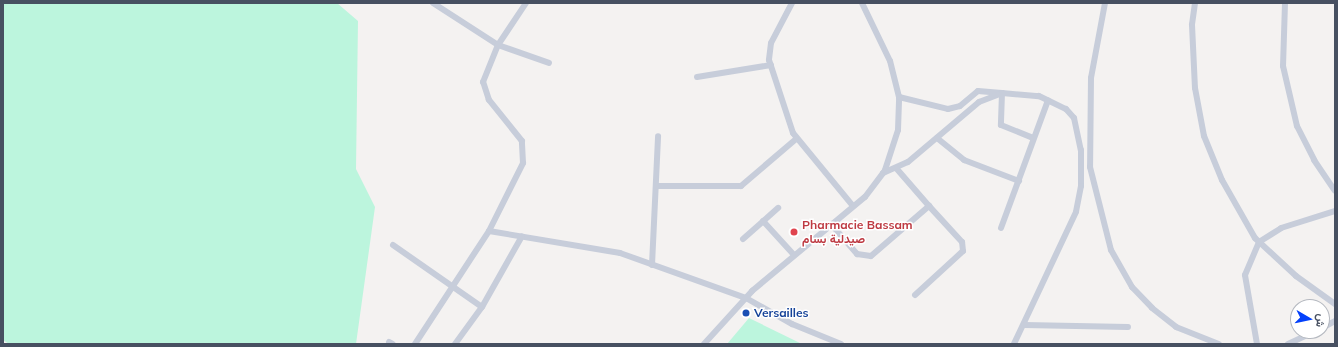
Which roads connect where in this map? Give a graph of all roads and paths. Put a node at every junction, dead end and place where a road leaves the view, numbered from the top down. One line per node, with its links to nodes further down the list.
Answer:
1 (433, 3): 8 (street)
2 (526, 3): 8 (street)
3 (792, 3): 10 (street)
4 (862, 3): 13 (street)
5 (1106, 3): 51 (street)
6 (1195, 3): 34 (street)
7 (1285, 3): 23 (street)
8 (498, 45): 9 (street); 31 (street)
9 (549, 63)
10 (770, 65): 11 (street); 18 (street)
11 (697, 77)
12 (1002, 93): 13 (street); 14 (street); 16 (street); 17 (street)
13 (899, 97): 20 (street)
14 (1048, 100): 17 (street); 43 (street)
15 (658, 136): 22 (street)
16 (937, 138): 19 (street); 21 (street)
17 (1034, 138): 21 (street)
18 (796, 139): 22 (street); 24 (street)
19 (897, 170): 20 (street); 25 (street)
20 (883, 173): 24 (street)
21 (1018, 181): 30 (street)
22 (657, 186): 37 (street)
23 (1335, 190)
24 (853, 206): 29 (street)
25 (929, 206): 29 (street); 39 (street)
26 (778, 208): 28 (street)
27 (1335, 211): 34 (street)
28 (763, 221): 33 (street); 36 (street)
29 (831, 224): 36 (street)
30 (1001, 228)
31 (489, 231): 32 (street); 38 (street)
32 (522, 236): 37 (street); 42 (street)
33 (743, 239)
34 (1259, 242): 41 (street); 52 (street)
35 (393, 245): 38 (street)
36 (794, 256): 40 (street)
37 (652, 265): 40 (street)
38 (452, 287): 42 (street); 46 (street)
39 (915, 295)
40 (746, 298): 48 (street); 49 (street)
41 (1335, 304)
42 (482, 307): 47 (street)
43 (1024, 325): 44 (street); 50 (street)
44 (1128, 327)
45 (1299, 339): 53 (street)
46 (414, 344)
47 (455, 344)
48 (704, 344)
49 (841, 344)
50 (1014, 344)
51 (1219, 344)
52 (1257, 344)
53 (1288, 344)

